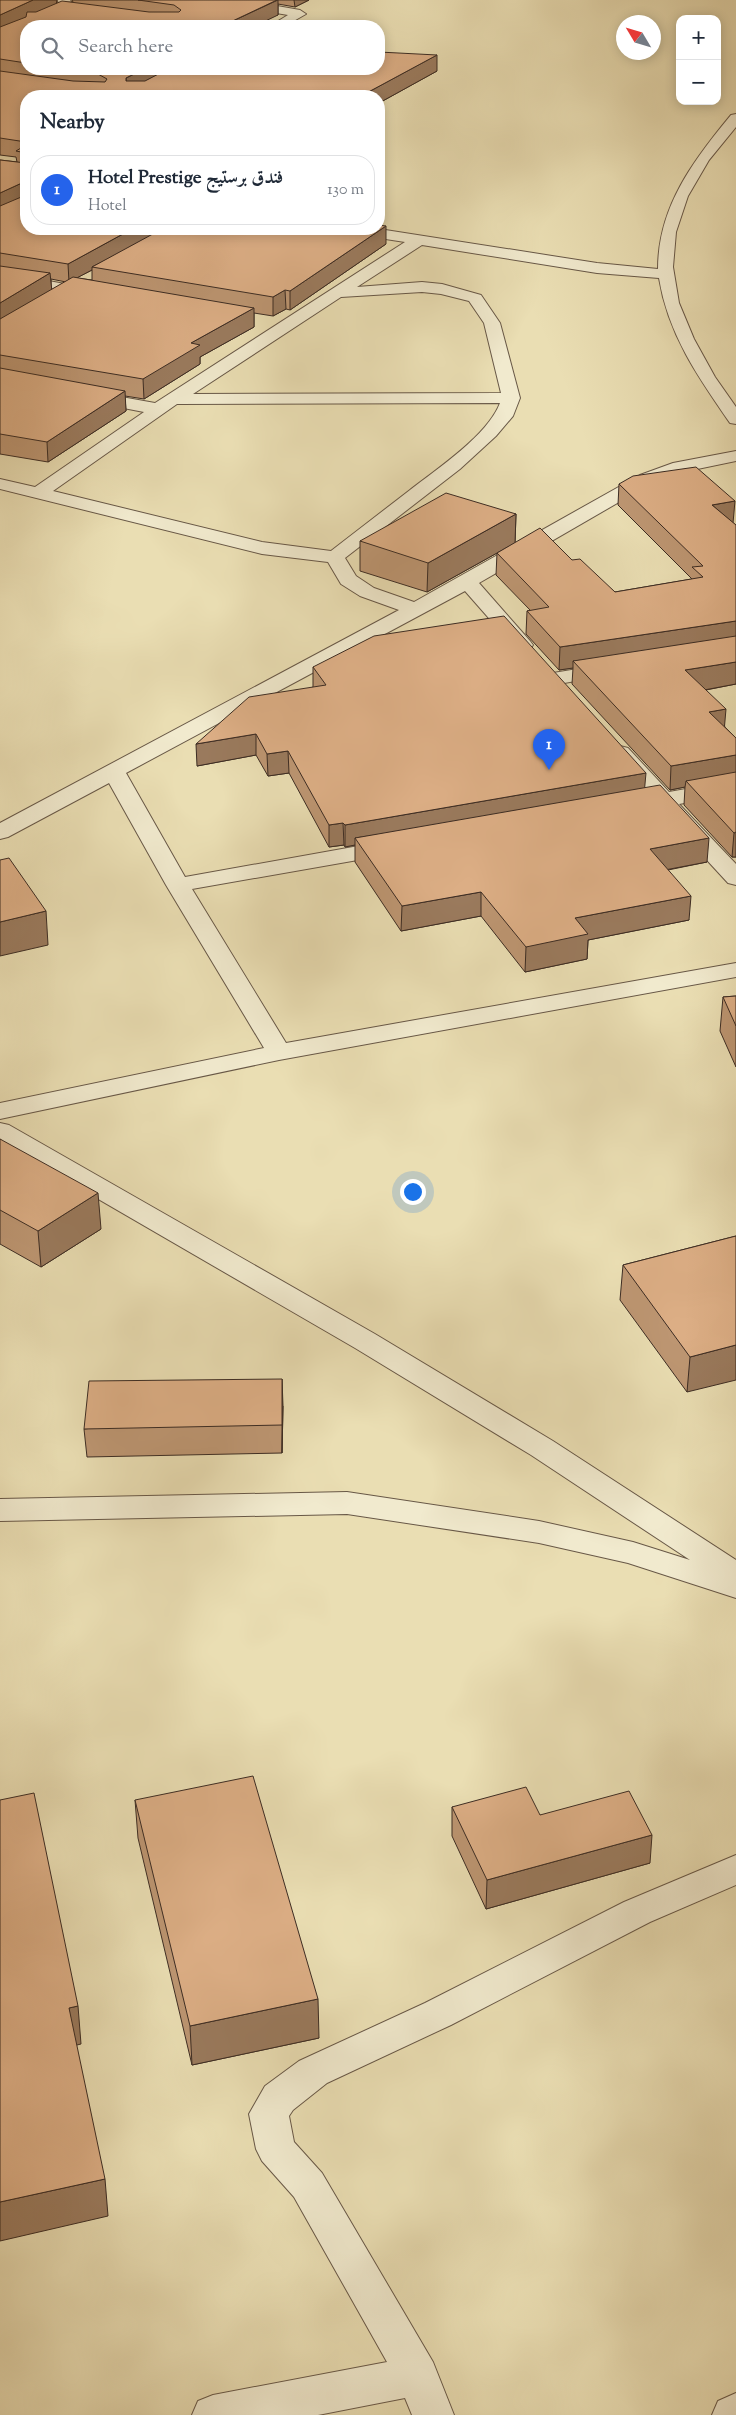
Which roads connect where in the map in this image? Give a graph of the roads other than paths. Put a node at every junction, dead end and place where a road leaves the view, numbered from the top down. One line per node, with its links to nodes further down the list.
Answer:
1 (223, 0): 5 (street)
2 (62, 5): 3 (street); 4 (street)
3 (80, 13)
4 (34, 20)
5 (288, 20)
6 (20, 27): 7 (street)
7 (0, 38)
8 (0, 42): 9 (street)
9 (18, 45)
10 (736, 118): 13 (street)
11 (385, 234): 12 (street)
12 (420, 239): 13 (street); 17 (street)
13 (665, 274): 26 (street)
14 (96, 276): 16 (street)
15 (0, 277): 16 (street)
16 (70, 290): 18 (street); 19 (street)
17 (335, 293): 21 (street); 23 (street)
18 (110, 296)
19 (47, 304)
20 (267, 322): 21 (street)
21 (286, 325): 24 (street)
22 (74, 394): 25 (street)
23 (510, 398): 24 (street); 30 (street)
24 (173, 399): 25 (street)
25 (158, 409): 29 (street)
26 (736, 419)
27 (736, 456): 31 (street)
28 (0, 484): 29 (street)
29 (40, 493): 30 (street)
30 (335, 557): 32 (street)
31 (467, 582): 32 (street); 33 (street)
32 (416, 610): 37 (street)
33 (542, 666): 34 (street); 35 (street)
34 (630, 667)
35 (572, 700)
36 (604, 736): 39 (street)
37 (114, 772): 41 (street); 44 (street)
38 (736, 787): 39 (street)
39 (663, 800): 40 (street); 43 (street)
40 (614, 808)
41 (0, 832)
42 (410, 844): 44 (street)
43 (736, 878)
44 (178, 885): 46 (street)
45 (736, 970): 46 (street)
46 (279, 1052): 47 (street)
47 (0, 1111)
48 (0, 1130): 50 (street)
49 (0, 1510): 51 (street)
50 (736, 1575)
51 (736, 1587)
52 (736, 1869): 53 (street)
53 (418, 2376): 55 (street); 56 (street)
54 (736, 2413): 57 (street)
55 (213, 2415)
56 (433, 2415)
57 (733, 2415)

